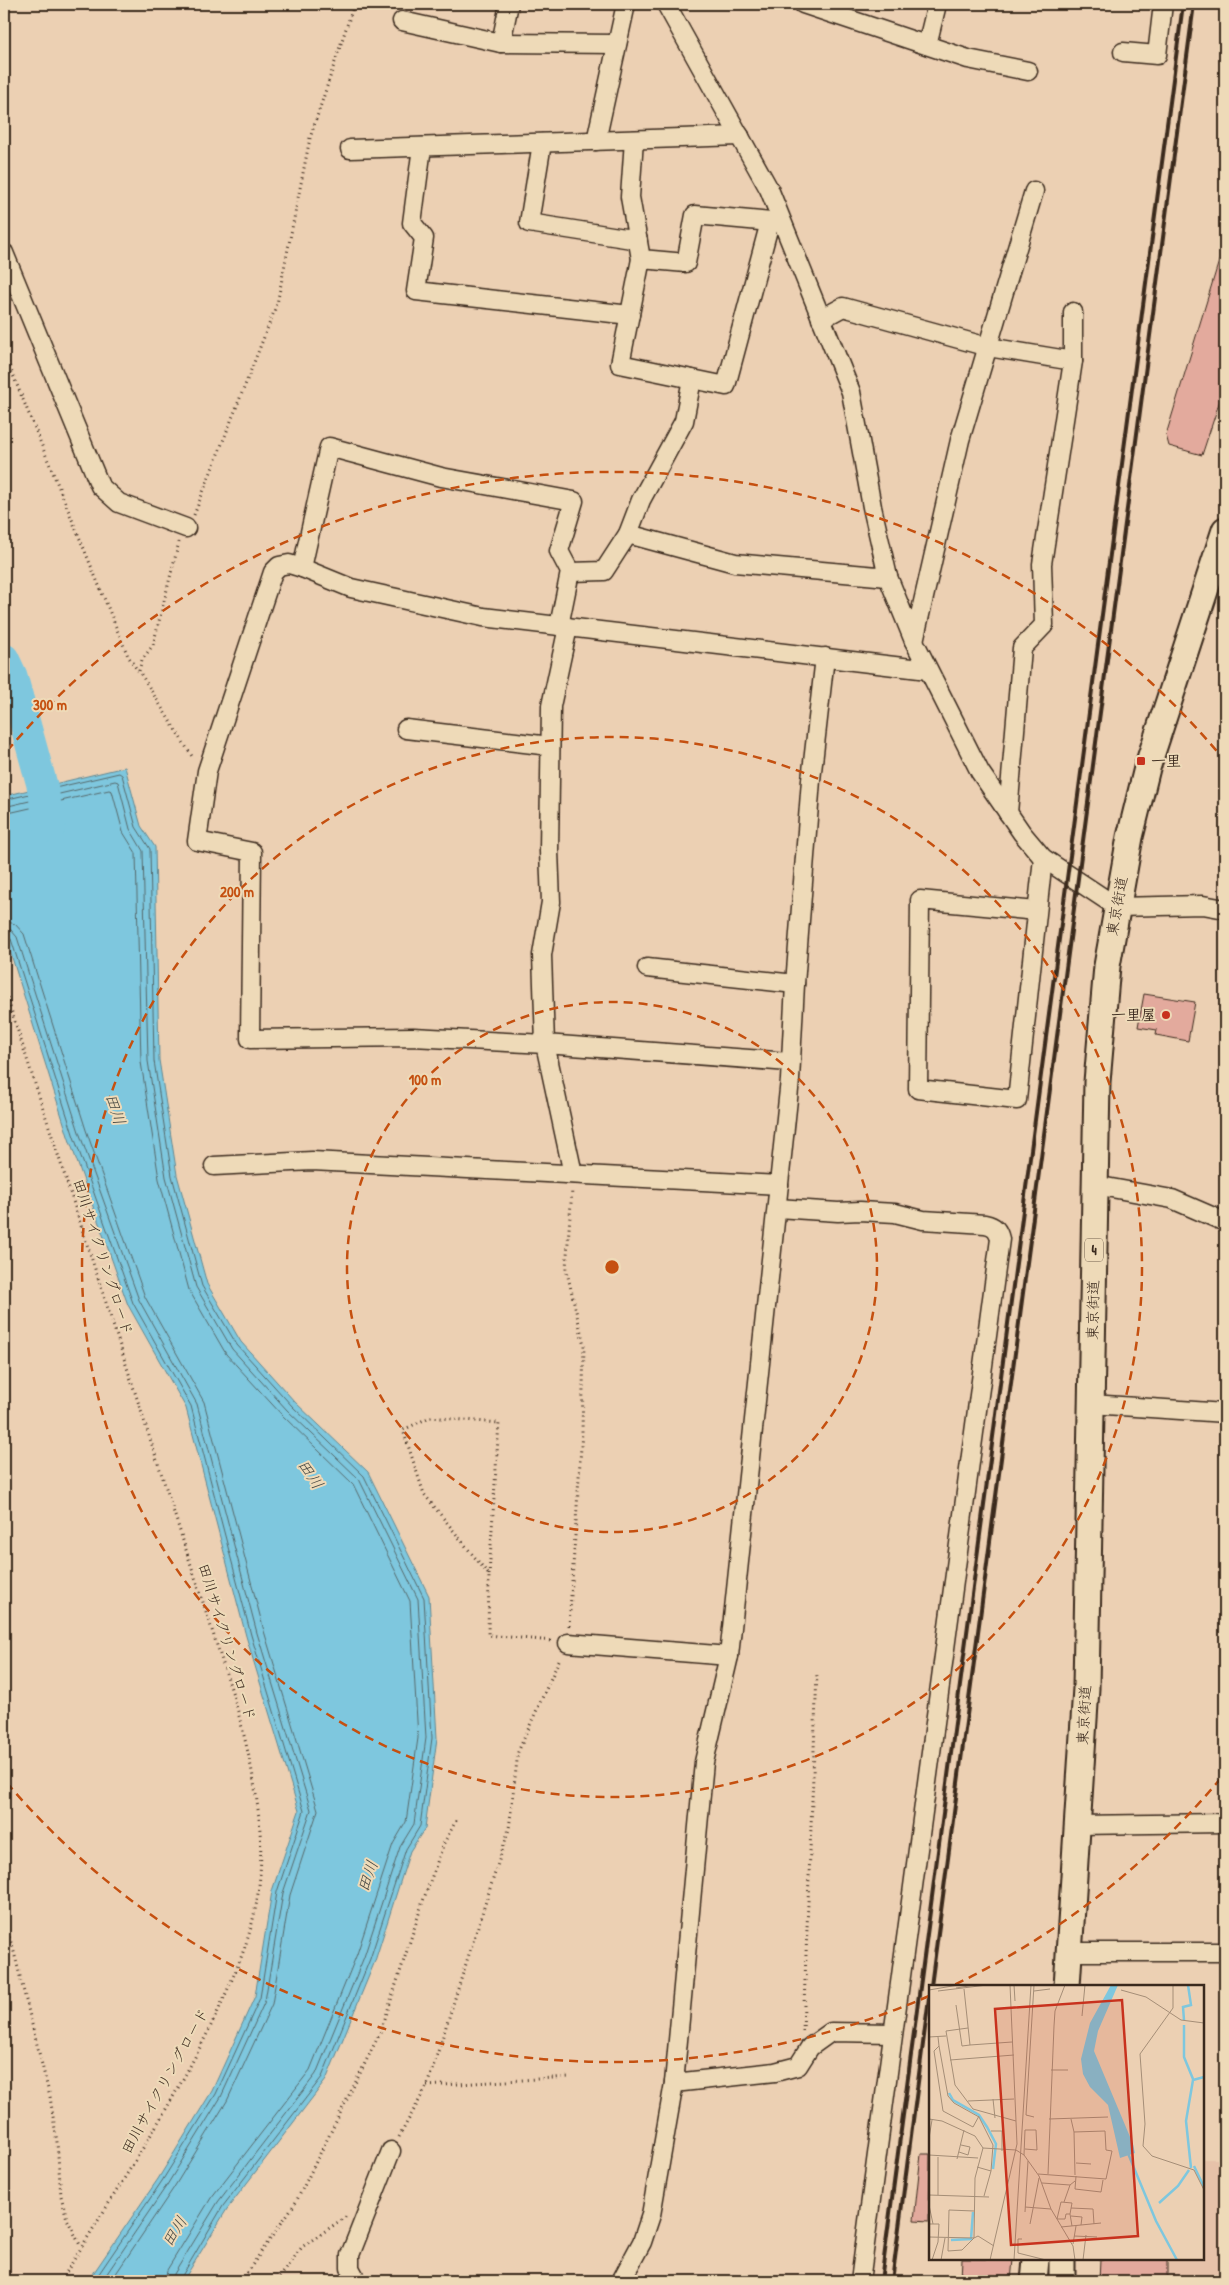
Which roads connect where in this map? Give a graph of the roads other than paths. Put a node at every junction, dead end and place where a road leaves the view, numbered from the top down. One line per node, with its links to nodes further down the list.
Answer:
1 (510, 4): 8 (street)
2 (626, 4): 9 (street)
3 (666, 4): 13 (street)
4 (803, 4): 10 (street)
5 (937, 4): 10 (street)
6 (1163, 4): 11 (street)
7 (402, 21): 8 (street)
8 (501, 43): 9 (street)
9 (617, 44): 15 (street)
10 (927, 45): 12 (street)
11 (1123, 52)
12 (1028, 71)
13 (740, 136): 14 (street); 20 (street)
14 (634, 140): 15 (street); 21 (street)
15 (596, 141): 16 (street)
16 (542, 143): 17 (street); 21 (street)
17 (422, 147): 18 (street); 25 (street)
18 (350, 149)
19 (1034, 191): 27 (street)
20 (777, 222): 23 (street); 26 (street); 29 (street)
21 (638, 240): 23 (street)
22 (4, 253): 30 (street)
23 (642, 259): 25 (street)
24 (1073, 312): 28 (street)
25 (630, 315): 29 (street)
26 (821, 319): 27 (street); 35 (street)
27 (988, 347): 28 (street); 37 (street)
28 (1073, 361): 42 (street)
29 (692, 379): 32 (street)
30 (186, 528)
31 (1225, 530): 44 (highway, 東京街道 / 4)
32 (628, 534): 34 (street); 35 (street)
33 (302, 568): 34 (street); 36 (street); 49 (street)
34 (570, 572): 36 (street)
35 (888, 577): 37 (street)
36 (564, 626): 38 (street); 41 (street)
37 (914, 641): 39 (street)
38 (825, 658): 39 (street); 48 (street)
39 (928, 670): 42 (street)
40 (406, 729): 41 (street)
41 (550, 746): 49 (street)
42 (1008, 813): 43 (street)
43 (1043, 858): 44 (street); 46 (street)
44 (1117, 907): 45 (street); 54 (highway, 東京街道 / 4)
45 (1225, 909)
46 (1037, 911): 46 (street)
47 (647, 968): 48 (street)
48 (795, 984): 50 (street)
49 (545, 1044): 50 (street); 52 (street)
50 (790, 1062): 53 (street)
51 (214, 1166): 52 (street)
52 (573, 1174): 53 (street)
53 (779, 1185): 55 (street)
54 (1095, 1185): 56 (street); 57 (highway, 東京街道 / 4)
55 (777, 1208): 60 (street); 66 (street)
56 (1225, 1222)
57 (1091, 1404): 58 (street); 62 (highway, 東京街道 / 4)
58 (1225, 1413)
59 (568, 1643): 60 (street)
60 (729, 1656): 67 (street)
61 (1225, 1823): 62 (street)
62 (1077, 1825): 63 (highway, 東京街道 / 4)
63 (1068, 1952): 64 (street); 65 (highway, 東京街道 / 4)
64 (1225, 1952)
65 (1067, 1985)
66 (892, 2033): 67 (street); 73 (street)
67 (674, 2083): 72 (street)
68 (391, 2151): 71 (street)
69 (1036, 2260): 74 (highway)
70 (1062, 2260): 75 (highway)
71 (357, 2281)
72 (621, 2281)
73 (860, 2281)
74 (1034, 2281)
75 (1062, 2281)

